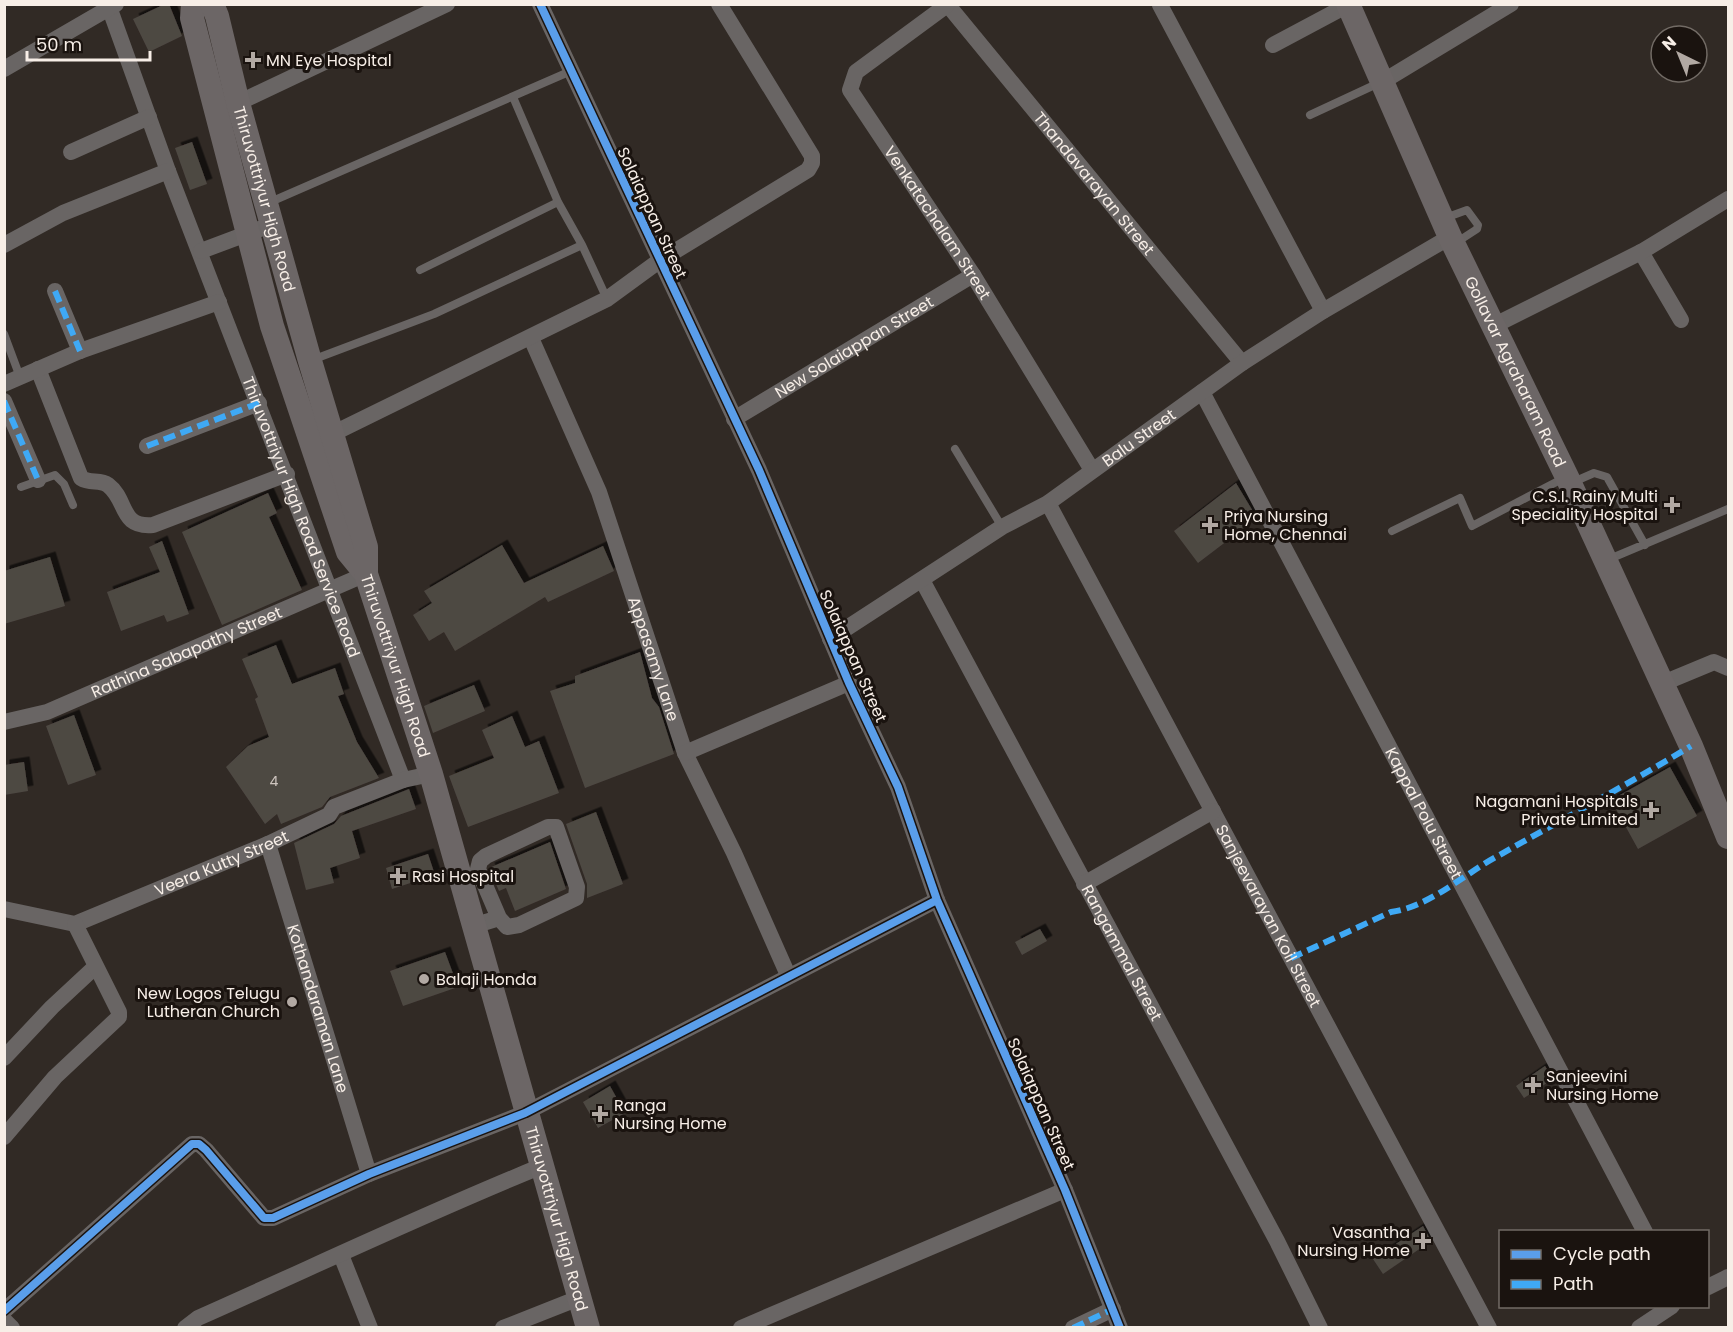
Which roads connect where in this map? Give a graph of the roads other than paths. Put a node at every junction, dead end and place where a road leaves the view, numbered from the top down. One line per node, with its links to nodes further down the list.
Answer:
1 (193, 4): 24 (main road)
2 (212, 4): 16 (main road, Thiruvottriyur High Road)
3 (447, 4): 16 (street)
4 (540, 4): 13 (street, Solaiappan Street)
5 (720, 4): 30 (street)
6 (1511, 4): 14 (street)
7 (111, 5): 12 (street); 18 (street, Thiruvottriyur High Road Service Road)
8 (947, 5): 32 (street, Venkatachalam Street); 43 (street, Thandavarayan Street)
9 (1160, 5): 36 (street)
10 (1348, 5): 11 (street); 14 (main road, Gollavar Agraharam Road)
11 (1273, 45)
12 (4, 69)
13 (571, 71): 15 (lane); 30 (street, Solaiappan Street)
14 (1382, 82): 17 (lane); 25 (main road, Gollavar Agraharam Road)
15 (513, 97): 22 (lane); 23 (lane)
16 (238, 103): 23 (main road, Thiruvottriyur High Road)
17 (1310, 115)
18 (148, 117): 19 (street); 20 (street, Thiruvottriyur High Road Service Road)
19 (70, 152)
20 (168, 171): 26 (street); 28 (street, Thiruvottriyur High Road Service Road)
21 (1728, 199): 29 (street)
22 (558, 202): 27 (lane); 31 (lane)
23 (270, 214): 24 (street); 42 (main road, Thiruvottriyur High Road)
24 (248, 234): 28 (street); 66 (main road)
25 (1448, 234): 36 (street, Balu Street); 38 (main road, Gollavar Agraharam Road)
26 (4, 245)
27 (582, 245): 34 (lane); 42 (lane)
28 (201, 251): 35 (street, Thiruvottriyur High Road Service Road)
29 (1641, 252): 37 (street); 38 (street)
30 (659, 261): 34 (street); 50 (street, Solaiappan Street)
31 (420, 270)
32 (973, 275): 50 (street, New Solaiappan Street); 54 (street, Venkatachalam Street)
33 (55, 291): 41 (street)
34 (607, 299): 40 (street)
35 (219, 302): 41 (street); 49 (street, Thiruvottriyur High Road Service Road)
36 (1323, 311): 43 (street, Balu Street)
37 (1681, 320)
38 (1493, 326): 57 (main road, Gollavar Agraharam Road)
39 (4, 334): 45 (lane)
40 (531, 338): 51 (street); 74 (street, Appasamy Lane)
41 (80, 351): 44 (street)
42 (310, 361): 51 (main road, Thiruvottriyur High Road)
43 (1242, 363): 47 (street, Balu Street)
44 (38, 369): 45 (street); 55 (street)
45 (20, 377): 46 (street)
46 (4, 384)
47 (1202, 392): 54 (street, Balu Street); 96 (street, Kappal Polu Street)
48 (4, 401): 56 (street)
49 (259, 403): 52 (street); 55 (street, Thiruvottriyur High Road Service Road)
50 (734, 419): 69 (street, Solaiappan Street)
51 (332, 434): 66 (main road, Thiruvottriyur High Road)
52 (147, 446)
53 (955, 448): 62 (lane)
54 (1092, 470): 59 (street, Balu Street)
55 (287, 474): 68 (street, Thiruvottriyur High Road Service Road)
56 (38, 480): 58 (lane); 60 (lane)
57 (1568, 480): 63 (lane); 64 (lane); 65 (main road, Gollavar Agraharam Road)
58 (21, 487)
59 (1048, 503): 62 (street, Balu Street); 77 (street, Sanjeevarayan Koil Street)
60 (73, 505)
61 (1728, 509): 64 (lane)
62 (1002, 527): 67 (street, Balu Street)
63 (1392, 531)
64 (1645, 545): 65 (lane)
65 (1605, 561): 72 (main road, Gollavar Agraharam Road)
66 (366, 574): 68 (street, Rathina Sabapathy Street); 75 (main road, Thiruvottriyur High Road)
67 (922, 580): 69 (street, Balu Street); 82 (street, Rangammal Street)
68 (332, 591): 73 (street, Rathina Sabapathy Street); 76 (street, Thiruvottriyur High Road Service Road)
69 (830, 639): 71 (street, Solaiappan Street)
70 (1728, 668): 72 (street)
71 (849, 683): 74 (street); 83 (street, Solaiappan Street)
72 (1661, 684): 78 (main road, Gollavar Agraharam Road)
73 (4, 722)
74 (685, 753): 89 (street, Appasamy Lane)
75 (431, 774): 76 (street, Veera Kutty Street); 81 (main road, Thiruvottriyur High Road)
76 (403, 780): 79 (street, Veera Kutty Street)
77 (1213, 812): 82 (street); 114 (street, Sanjeevarayan Koil Street)
78 (1728, 837)
79 (268, 844): 86 (street, Veera Kutty Street); 94 (street, Kothandaraman Lane)
80 (480, 861): 81 (street); 85 (street); 85 (street)
81 (457, 867): 87 (main road, Thiruvottriyur High Road)
82 (1084, 884): 113 (street, Rangammal Street)
83 (937, 900): 89 (street); 95 (street, Solaiappan Street)
84 (4, 909): 86 (street)
85 (499, 918): 87 (street)
86 (75, 924): 88 (street)
87 (473, 926): 91 (main road, Thiruvottriyur High Road)
88 (95, 967): 90 (street); 92 (street)
89 (788, 975): 91 (street)
90 (7, 1050)
91 (525, 1113): 93 (main road, Thiruvottriyur High Road); 94 (street)
92 (4, 1137)
93 (542, 1166): 97 (street); 100 (main road, Thiruvottriyur High Road)
94 (369, 1174): 103 (street)
95 (1065, 1190): 102 (street, Solaiappan Street); 110 (street)
96 (1644, 1230)
97 (341, 1255): 106 (street); 107 (street)
98 (1728, 1277): 99 (street)
99 (1709, 1286)
100 (579, 1298): 108 (street); 109 (main road, Thiruvottriyur High Road)
101 (1669, 1308): 115 (street)
102 (1113, 1309): 111 (street); 112 (street, Solaiappan Street)
103 (4, 1311)
104 (4, 1320): 105 (street)
105 (12, 1328)
106 (185, 1328)
107 (370, 1328)
108 (503, 1328)
109 (588, 1328)
110 (741, 1328)
111 (1073, 1328)
112 (1120, 1328)
113 (1320, 1328)
114 (1489, 1328)
115 (1639, 1328)

